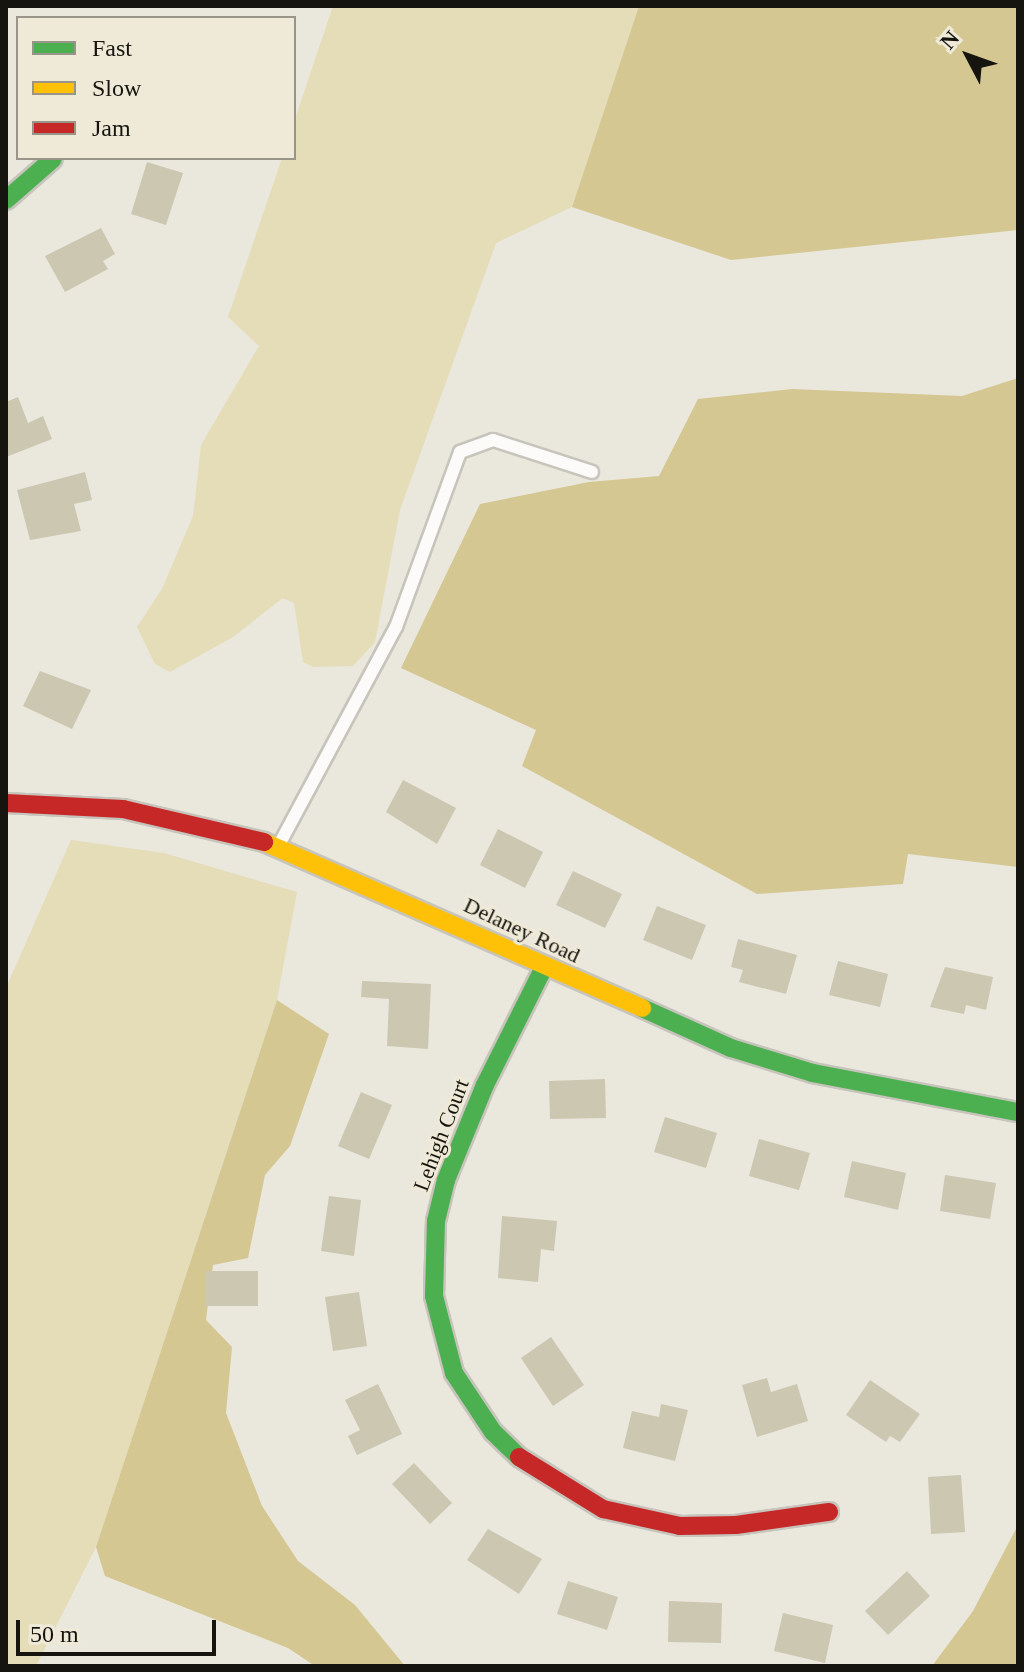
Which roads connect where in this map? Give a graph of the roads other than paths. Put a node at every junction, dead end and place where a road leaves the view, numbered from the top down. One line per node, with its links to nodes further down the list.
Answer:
1 (52, 160): 2 (street)
2 (6, 200)
3 (592, 472): 5 (lane)
4 (6, 803): 5 (street, Delaney Road)
5 (279, 846): 6 (street, Delaney Road)
6 (544, 967): 7 (street, Delaney Road); 8 (street, Lehigh Court)
7 (1018, 1112)
8 (829, 1512)

